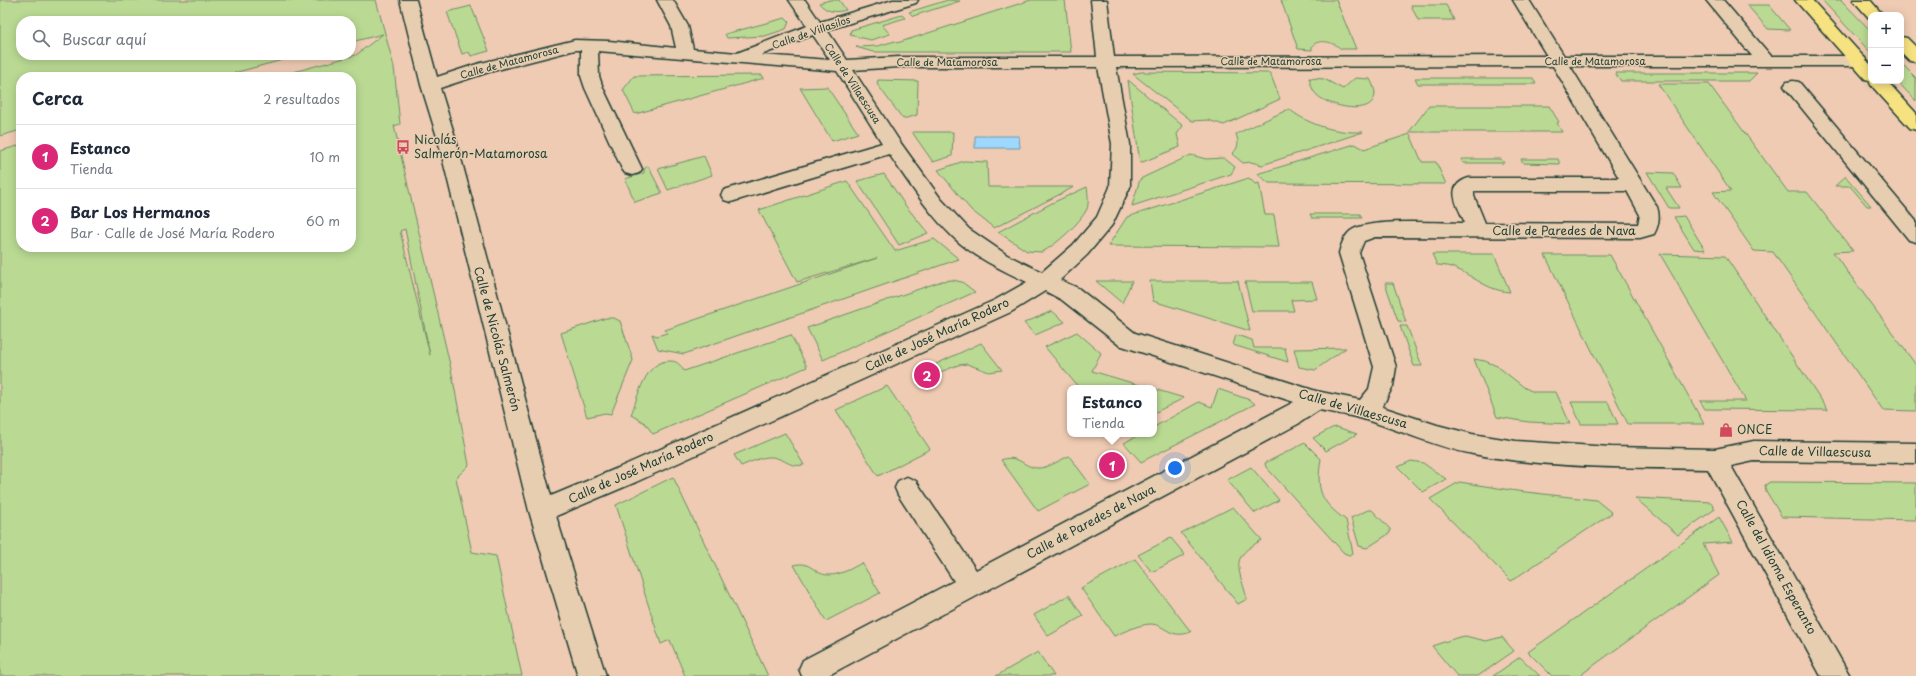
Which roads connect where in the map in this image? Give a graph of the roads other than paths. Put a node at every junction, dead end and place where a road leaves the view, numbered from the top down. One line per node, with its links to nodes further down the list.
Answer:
1 (408, 0): 24 (street, Calle de Nicolás Salmerón)
2 (665, 0): 14 (street)
3 (797, 0): 11 (street, Calle de Villaescusa)
4 (910, 0): 11 (street, Calle de Villasilos)
5 (1099, 0): 20 (street, Calle de José María Rodero)
6 (1521, 0): 19 (street, Calle de Paredes de Nava)
7 (1714, 0): 17 (street)
8 (1803, 0): 18 (main road)
9 (1861, 0): 10 (main road)
10 (1872, 12)
11 (817, 28): 16 (street, Calle de Villasilos); 21 (street, Calle de Villaescusa)
12 (589, 45): 14 (street, Calle de Matamorosa); 24 (street, Calle de Matamorosa); 28 (street)
13 (1904, 45): 15 (main road)
14 (685, 54): 16 (street, Calle de Matamorosa)
15 (1916, 57)
16 (736, 58): 21 (street, Calle de Matamorosa)
17 (1765, 60): 18 (street, Calle de Matamorosa); 19 (street, Calle de Matamorosa)
18 (1858, 60): 22 (main road)
19 (1558, 61): 20 (street, Calle de Matamorosa); 29 (street, Calle de Paredes de Nava)
20 (1106, 62): 21 (street, Calle de Matamorosa); 33 (street, Calle de José María Rodero)
21 (842, 66): 27 (street, Calle de Villaescusa)
22 (1868, 72)
23 (1880, 84): 26 (main road)
24 (430, 85): 39 (street, Calle de Nicolás Salmerón)
25 (1793, 86): 32 (street)
26 (1916, 124)
27 (893, 146): 30 (street); 33 (street, Calle de Villaescusa)
28 (632, 169)
29 (1633, 184): 31 (street, Calle de Paredes de Nava); 31 (street, Calle de Paredes de Nava)
30 (731, 195)
31 (1478, 231): 35 (street, Calle de Paredes de Nava)
32 (1916, 235)
33 (1044, 282): 34 (street, Calle de Villaescusa); 39 (street, Calle de José María Rodero)
34 (1316, 400): 35 (street, Calle de Villaescusa); 40 (street, Calle de Paredes de Nava)
35 (1364, 410): 37 (street, Calle de Villaescusa)
36 (1916, 453): 37 (street, Calle de Villaescusa)
37 (1715, 459): 43 (street, Calle del Idioma Esperanto)
38 (907, 488): 40 (street)
39 (542, 511): 42 (street, Calle de Nicolás Salmerón)
40 (971, 585): 41 (street, Calle de Paredes de Nava)
41 (813, 668)
42 (592, 676)
43 (1836, 676)

